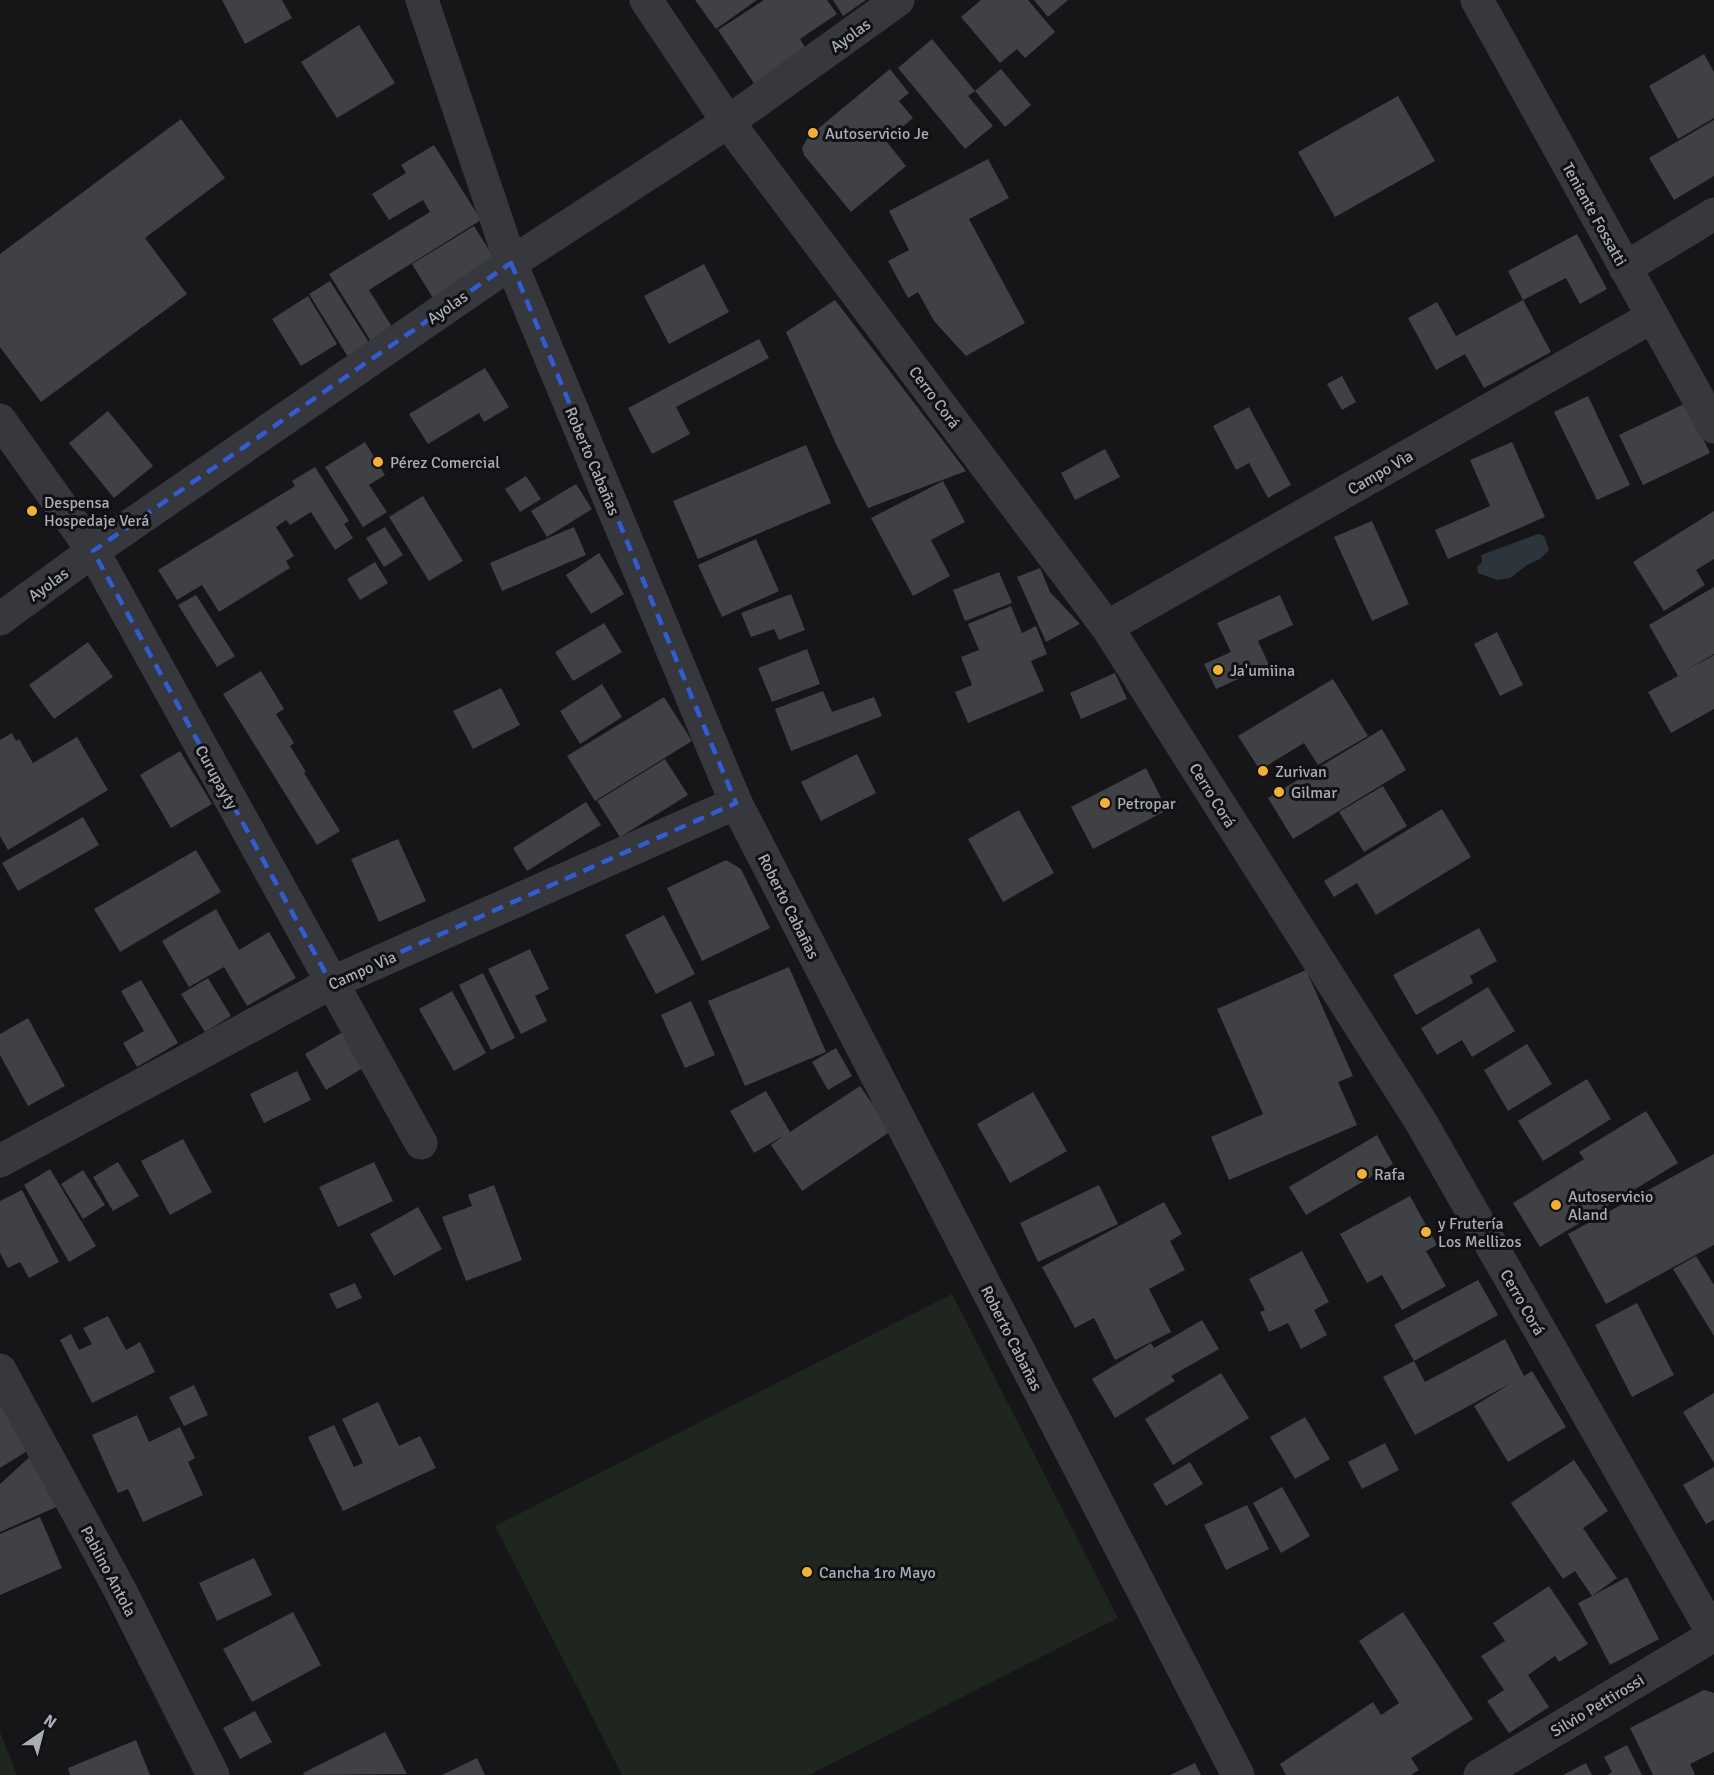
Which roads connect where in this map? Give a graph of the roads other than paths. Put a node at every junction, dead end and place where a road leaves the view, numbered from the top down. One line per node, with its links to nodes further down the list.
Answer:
1 (422, 0): 7 (street, Roberto Cabañas)
2 (645, 0): 5 (street, Cerro Corá)
3 (898, 0): 5 (street, Ayolas)
4 (1478, 0): 8 (street, Teniente Fossatti)
5 (728, 122): 7 (street, Ayolas); 14 (street, Cerro Corá)
6 (1714, 214): 8 (street)
7 (511, 263): 12 (street, Ayolas); 15 (street, Roberto Cabañas)
8 (1625, 268): 9 (street, Teniente Fossatti)
9 (1652, 317): 11 (street, Teniente Fossatti); 14 (street, Campo Vìa)
10 (0, 420): 12 (street, Curupayty)
11 (1714, 427)
12 (93, 551): 13 (street, Ayolas); 16 (street, Curupayty)
13 (0, 619)
14 (1107, 627): 20 (street, Cerro Corá)
15 (736, 803): 16 (street, Campo Vìa); 22 (street, Roberto Cabañas)
16 (331, 983): 17 (street, Curupayty); 18 (street, Campo Vìa)
17 (421, 1143)
18 (0, 1161)
19 (0, 1370): 21 (street, Pablino Antola)
20 (1714, 1635): 23 (street, Silvio Pettirossi)
21 (213, 1775)
22 (1238, 1775)
23 (1480, 1775)

